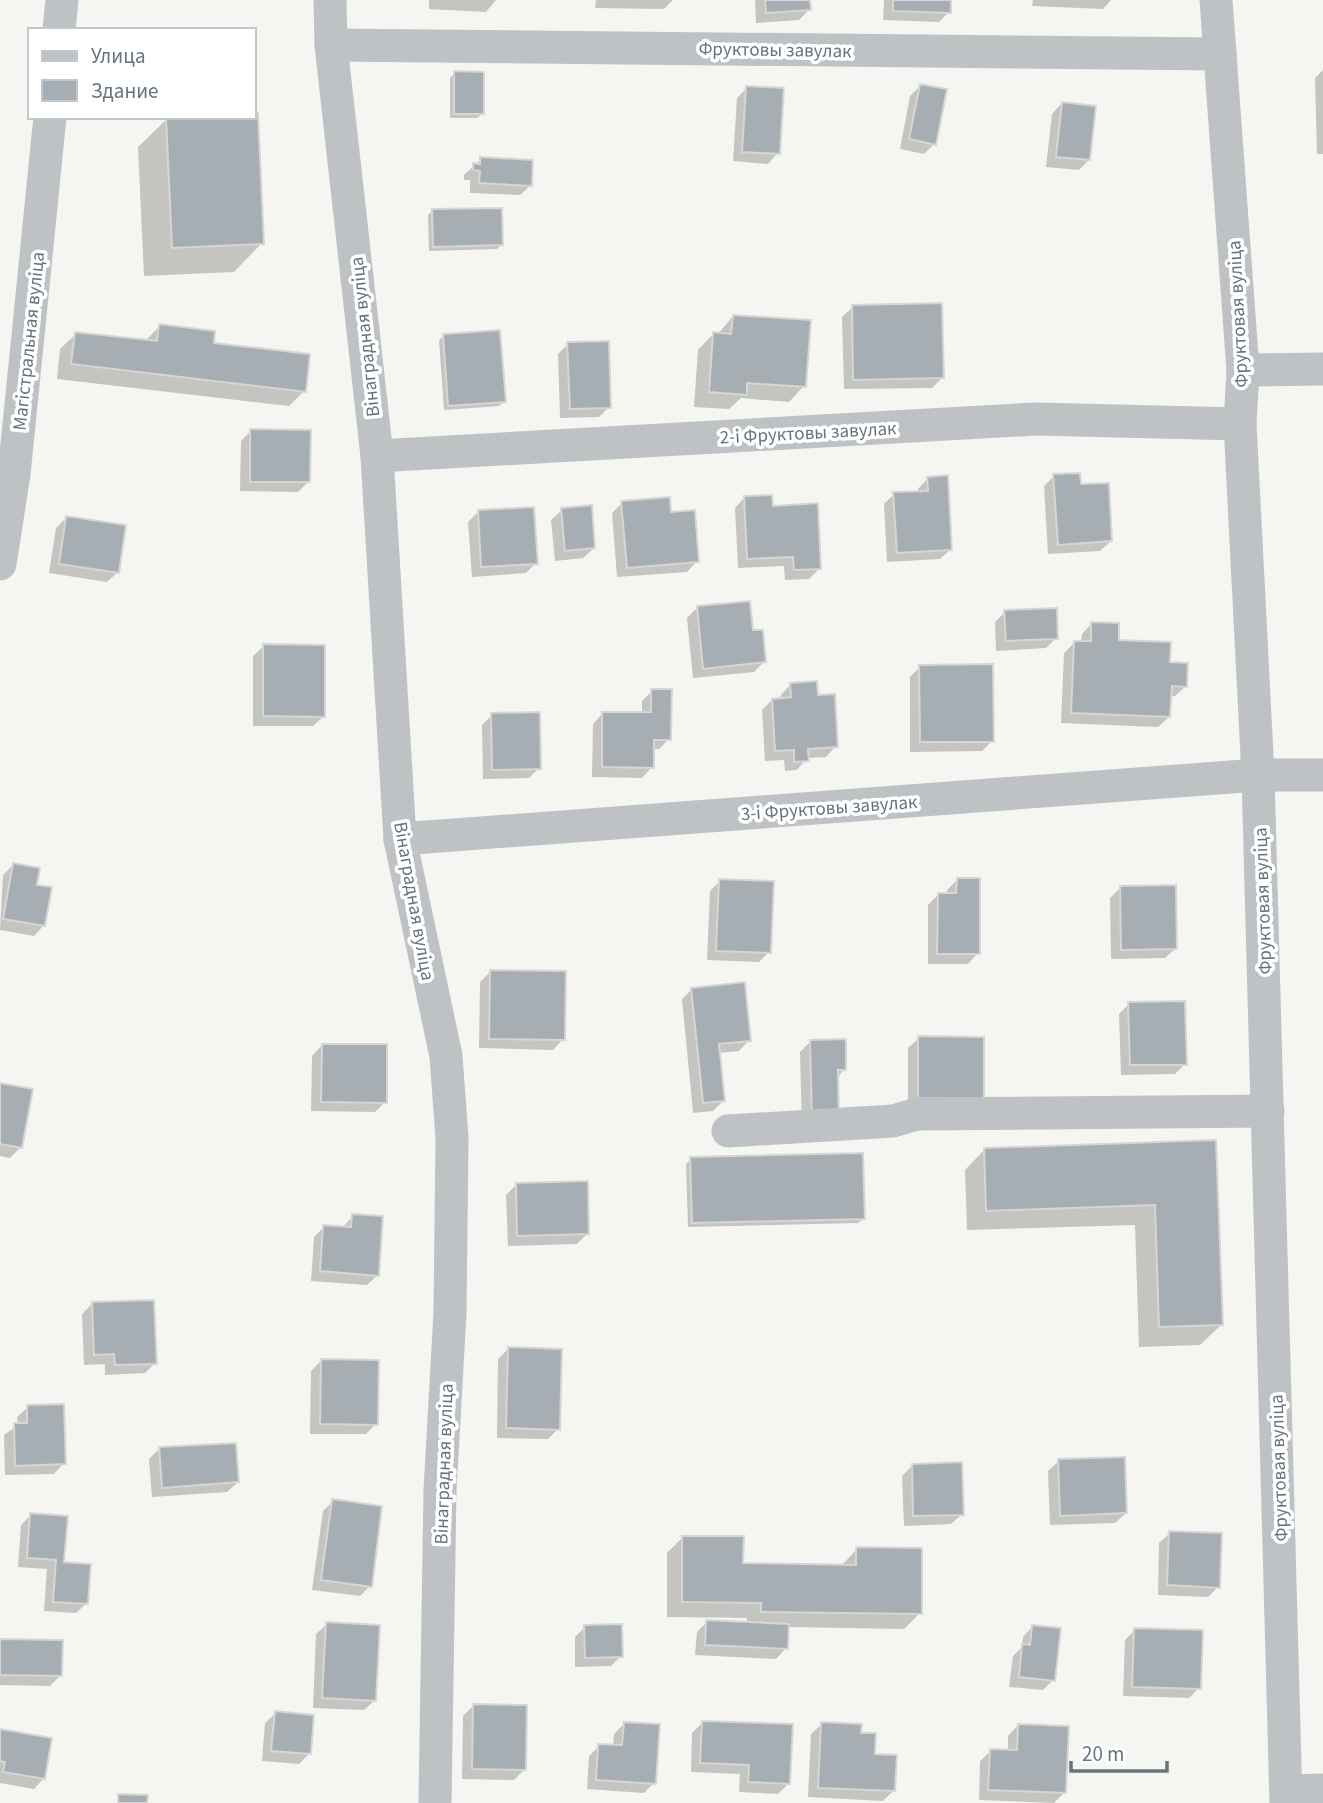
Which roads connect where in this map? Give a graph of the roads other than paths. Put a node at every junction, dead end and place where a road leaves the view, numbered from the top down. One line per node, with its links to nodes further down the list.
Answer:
1 (62, 0): 4 (street)
2 (330, 0): 5 (street, Вінаградная вуліца)
3 (1216, 0): 6 (street, Фруктовая вуліца)
4 (59, 28)
5 (331, 45): 6 (street, Фруктовы завулак); 11 (street, Вінаградная вуліца)
6 (1220, 54): 9 (street, Фруктовая вуліца)
7 (50, 119): 12 (street, Магістральная вуліца)
8 (1323, 369): 9 (street)
9 (1243, 370): 10 (street, Фруктовая вуліца)
10 (1240, 424): 11 (street, 2-і Фруктовы завулак); 13 (street, Фруктовая вуліца)
11 (377, 456): 15 (street, Вінаградная вуліца)
12 (0, 564)
13 (1258, 775): 14 (street, 3-і Фруктовы завулак); 15 (street, 3-і Фруктовы завулак); 16 (street, Фруктовая вуліца)
14 (1323, 775)
15 (400, 839): 20 (street, Вінаградная вуліца)
16 (1268, 1111): 17 (street); 19 (street, Фруктовая вуліца)
17 (728, 1131)
18 (1323, 1790): 19 (street)
19 (1286, 1797)
20 (435, 1803)

